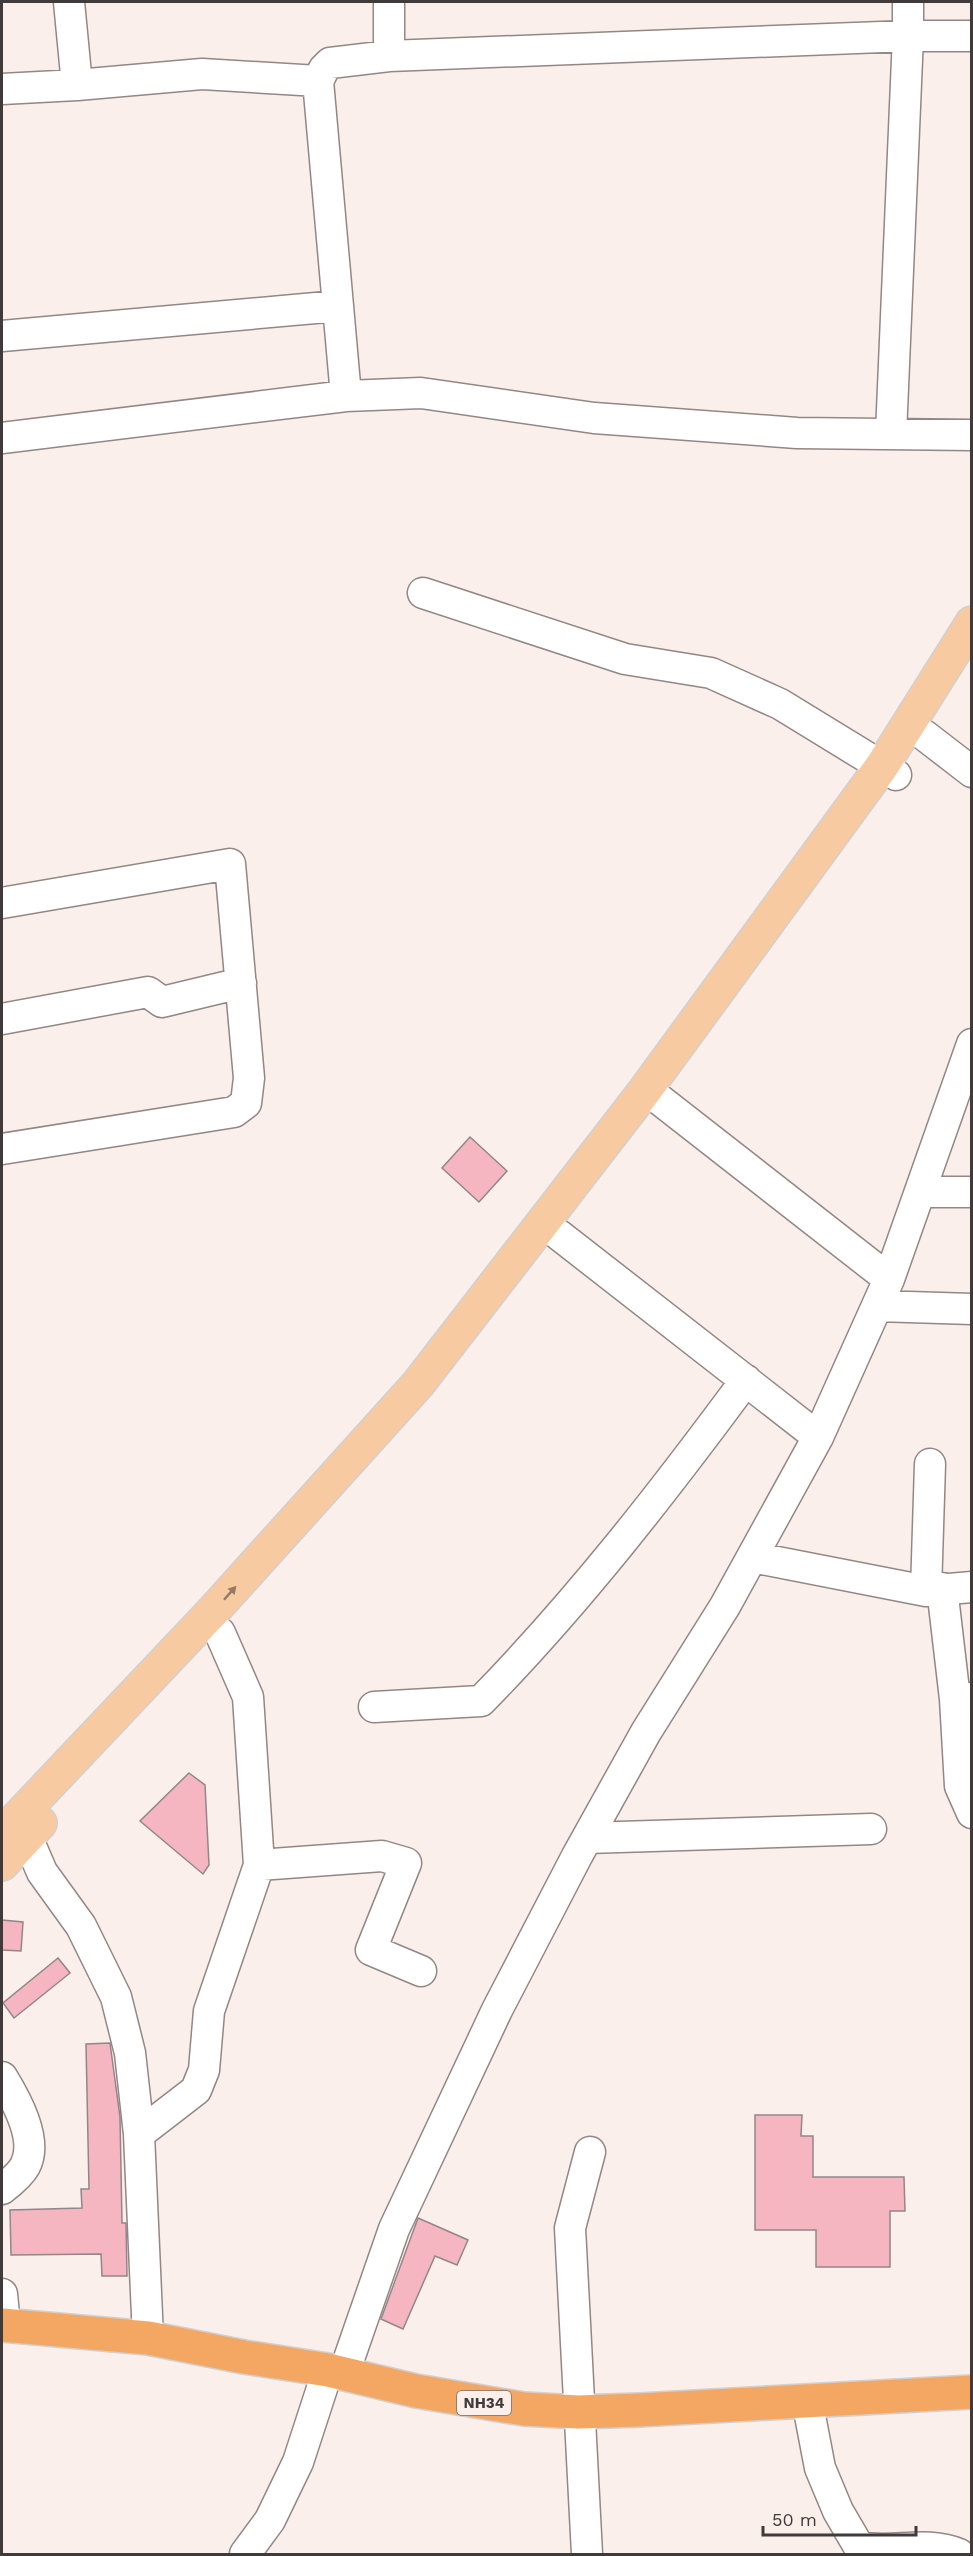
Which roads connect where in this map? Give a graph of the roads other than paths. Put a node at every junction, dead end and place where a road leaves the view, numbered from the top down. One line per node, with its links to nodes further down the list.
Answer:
1 (69, 2): 8 (street)
2 (389, 2): 6 (street)
3 (908, 2): 4 (street)
4 (908, 36): 5 (street); 6 (street); 13 (street)
5 (972, 36)
6 (389, 56): 7 (street)
7 (318, 81): 8 (street); 10 (street)
8 (77, 85): 9 (street)
9 (2, 88)
10 (338, 306): 11 (street); 12 (street)
11 (2, 336)
12 (346, 396): 13 (street); 15 (street)
13 (891, 434): 14 (street)
14 (972, 435)
15 (2, 438)
16 (423, 593): 20 (street)
17 (972, 623): 20 (main road)
18 (972, 656): 19 (main road)
19 (924, 735): 20 (main road); 21 (street)
20 (889, 770): 27 (main road); 45 (main road, one-way to 20)
21 (972, 772)
22 (2, 903): 23 (street)
23 (241, 983): 24 (street); 28 (street)
24 (2, 1019)
25 (972, 1044): 26 (street)
26 (965, 1087): 29 (street)
27 (660, 1100): 31 (main road); 32 (street)
28 (2, 1149)
29 (920, 1192): 30 (street); 32 (street)
30 (972, 1192)
31 (559, 1235): 34 (street); 40 (main road)
32 (883, 1293): 33 (street); 35 (street)
33 (972, 1309)
34 (746, 1380): 35 (street); 42 (street)
35 (818, 1437): 37 (street)
36 (930, 1464): 39 (street)
37 (752, 1557): 39 (street); 46 (street)
38 (972, 1587): 39 (street)
39 (934, 1590): 41 (street)
40 (220, 1633): 45 (main road); 48 (street)
41 (963, 1698): 43 (street)
42 (374, 1707)
43 (972, 1813)
44 (871, 1830): 46 (street)
45 (14, 1835): 47 (main road); 51 (street)
46 (587, 1838): 56 (street)
47 (2, 1864)
48 (259, 1864): 49 (street); 51 (street)
49 (421, 1971)
50 (2, 2077): 53 (street)
51 (139, 2134): 55 (street)
52 (590, 2152): 59 (street)
53 (2, 2189)
54 (3, 2315): 55 (highway, NH34)
55 (148, 2338): 56 (highway, NH34)
56 (336, 2371): 59 (highway, NH34); 61 (street)
57 (972, 2392): 58 (highway, NH34)
58 (807, 2400): 59 (highway, NH34); 60 (street)
59 (578, 2412): 62 (street)
60 (860, 2551): 63 (street)
61 (245, 2554)
62 (587, 2554)
63 (959, 2554)

